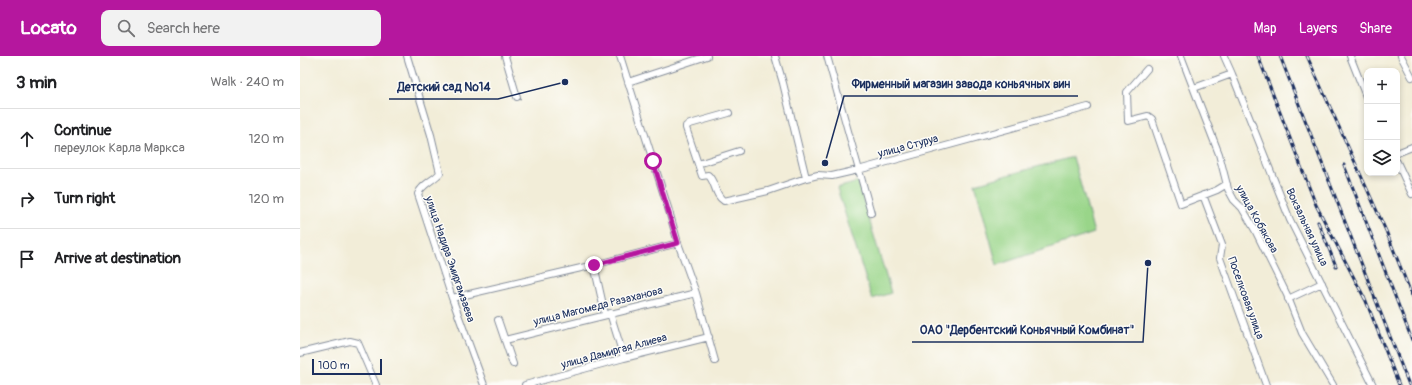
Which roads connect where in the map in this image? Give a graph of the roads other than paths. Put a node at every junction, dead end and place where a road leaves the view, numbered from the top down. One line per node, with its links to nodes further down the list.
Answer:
1 (407, 56): 35 (street, улица Надира Эмиргамзаева)
2 (505, 56): 17 (street)
3 (620, 56): 14 (street)
4 (707, 56): 14 (street)
5 (775, 56): 26 (street)
6 (827, 56): 25 (street)
7 (1181, 56): 15 (street, улица Кобякова)
8 (1224, 56): 12 (street, Вокзальная улица)
9 (1350, 56): 16 (street)
10 (1400, 56): 13 (street)
11 (1148, 69): 29 (street)
12 (1232, 74): 15 (street); 33 (street, Вокзальная улица)
13 (1412, 77)
14 (628, 82): 31 (street)
15 (1194, 88): 27 (street, улица Кобякова)
16 (1364, 91)
17 (517, 97)
18 (1088, 107): 25 (street, улица Стуруа)
19 (729, 112): 23 (street)
20 (1412, 147): 22 (street)
21 (739, 151): 23 (street)
22 (1400, 152)
23 (698, 164): 26 (street, улица Стуруа)
24 (1400, 168): 28 (street)
25 (858, 170): 26 (street, улица Стуруа); 30 (street)
26 (806, 178)
27 (1227, 184): 29 (street); 36 (street, улица Кобякова)
28 (1412, 194)
29 (1203, 195): 48 (street, Поселковая улица)
30 (871, 213)
31 (678, 243): 32 (street); 34 (street)
32 (594, 265): 35 (street); 37 (street)
33 (1322, 283): 36 (street); 50 (street, Вокзальная улица)
34 (696, 293): 37 (street, улица Магомеда Разаханова); 39 (street)
35 (452, 298): 46 (street, улица Надира Эмиргамзаева)
36 (1288, 300): 49 (street, улица Кобякова)
37 (608, 313): 40 (street, улица Магомеда Разаханова); 42 (street)
38 (498, 320): 40 (street)
39 (709, 337): 42 (street, улица Дамиргая Алиева); 43 (street)
40 (505, 340): 44 (street)
41 (300, 353): 45 (street)
42 (624, 358): 47 (street, улица Дамиргая Алиева)
43 (715, 361)
44 (513, 364)
45 (376, 385)
46 (484, 385)
47 (525, 385)
48 (1266, 385)
49 (1332, 385)
50 (1373, 385)

